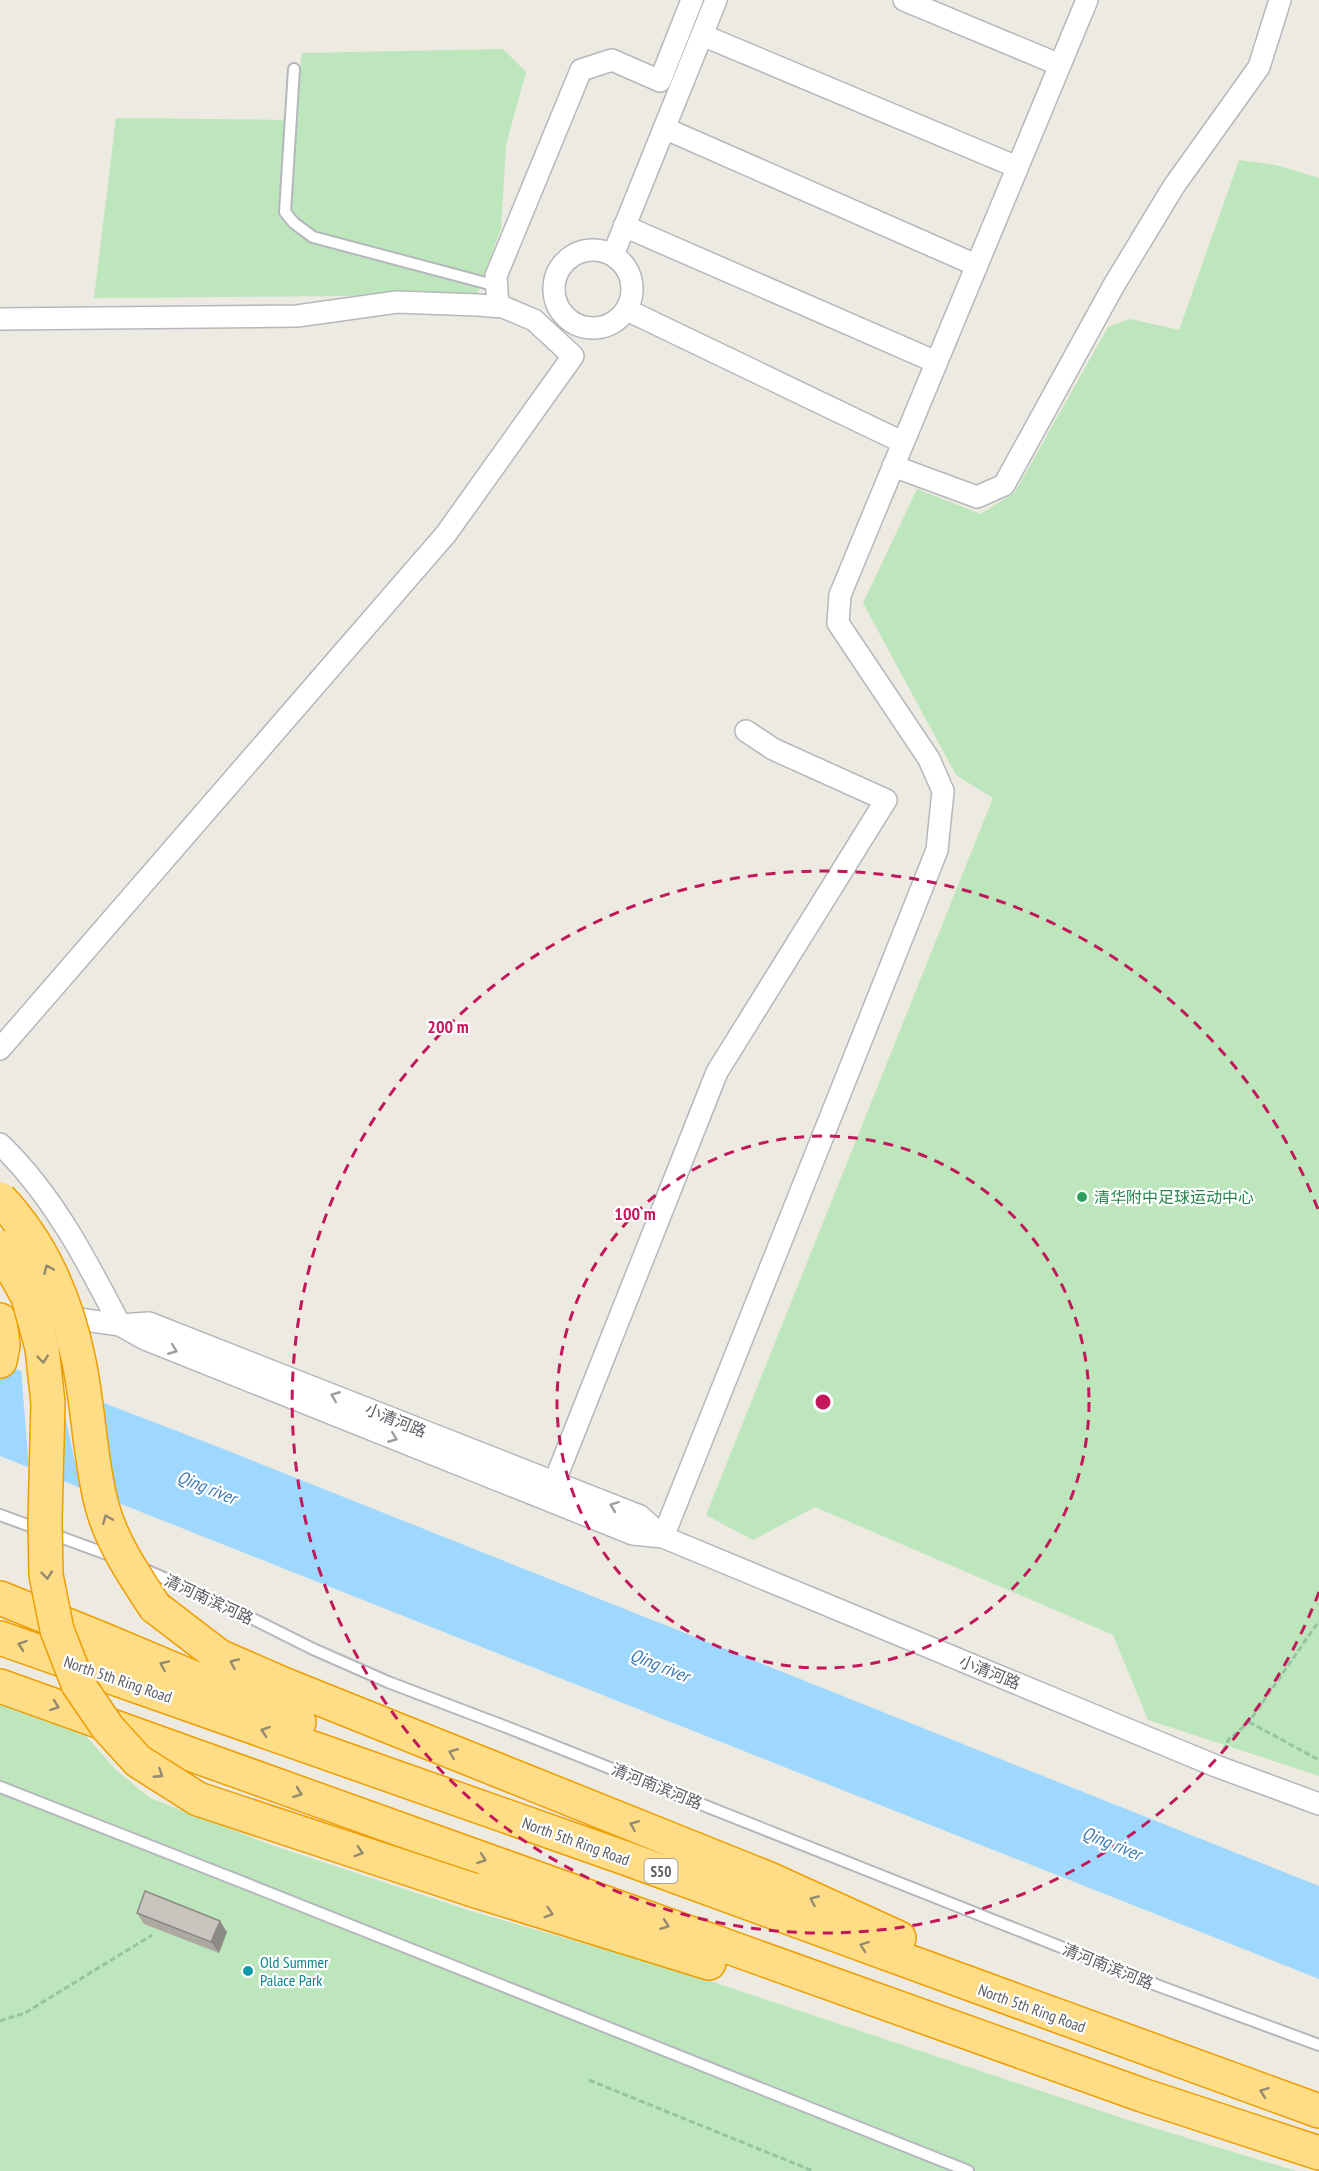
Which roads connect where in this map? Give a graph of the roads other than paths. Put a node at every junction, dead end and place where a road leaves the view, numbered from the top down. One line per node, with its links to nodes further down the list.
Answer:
1 (692, 0): 14 (street)
2 (716, 0): 6 (street)
3 (904, 0): 7 (street)
4 (1087, 0): 7 (street)
5 (1280, 0): 21 (street)
6 (702, 35): 9 (street); 10 (street)
7 (1060, 65): 10 (street)
8 (294, 69): 14 (lane)
9 (664, 128): 11 (street); 13 (street)
10 (1017, 166): 13 (street)
11 (624, 226): 12 (street); 19 (street)
12 (613, 255): 15 (street); 17 (street)
13 (976, 265): 19 (street)
14 (498, 296): 16 (street); 18 (street)
15 (627, 310): 17 (street); 20 (street)
16 (0, 319)
17 (582, 327): 18 (street)
18 (573, 356): 23 (street)
19 (936, 362): 20 (street)
20 (902, 442): 21 (street)
21 (893, 466): 33 (street)
22 (746, 731): 31 (street)
23 (0, 1049)
24 (0, 1144): 29 (street)
25 (0, 1199): 41 (highway, one-way to 25, bridge)
26 (0, 1246): 42 (highway, one-way to 42, bridge)
27 (0, 1309): 29 (street, 小清河路)
28 (0, 1320): 30 (highway)
29 (120, 1325): 31 (street, 小清河路, one-way to 29); 33 (street, 小清河路, one-way to 33)
30 (0, 1360)
31 (554, 1483): 33 (street, 小清河路, one-way to 31)
32 (0, 1515): 40 (lane, 清河南滨河路)
33 (663, 1537): 38 (street, 小清河路)
34 (0, 1598): 39 (highway, one-way to 34)
35 (0, 1638): 39 (highway, North 5th Ring Road / S50, one-way to 35)
36 (0, 1686): 42 (highway, one-way to 42)
37 (0, 1787): 45 (lane)
38 (1319, 1803)
39 (625, 1858): 41 (highway, North 5th Ring Road / S50, one-way to 39)
40 (1319, 2044)
41 (1155, 2053): 43 (highway, North 5th Ring Road / S50, one-way to 41)
42 (1142, 2095): 44 (highway)
43 (1319, 2111)
44 (1319, 2153)
45 (968, 2171)

